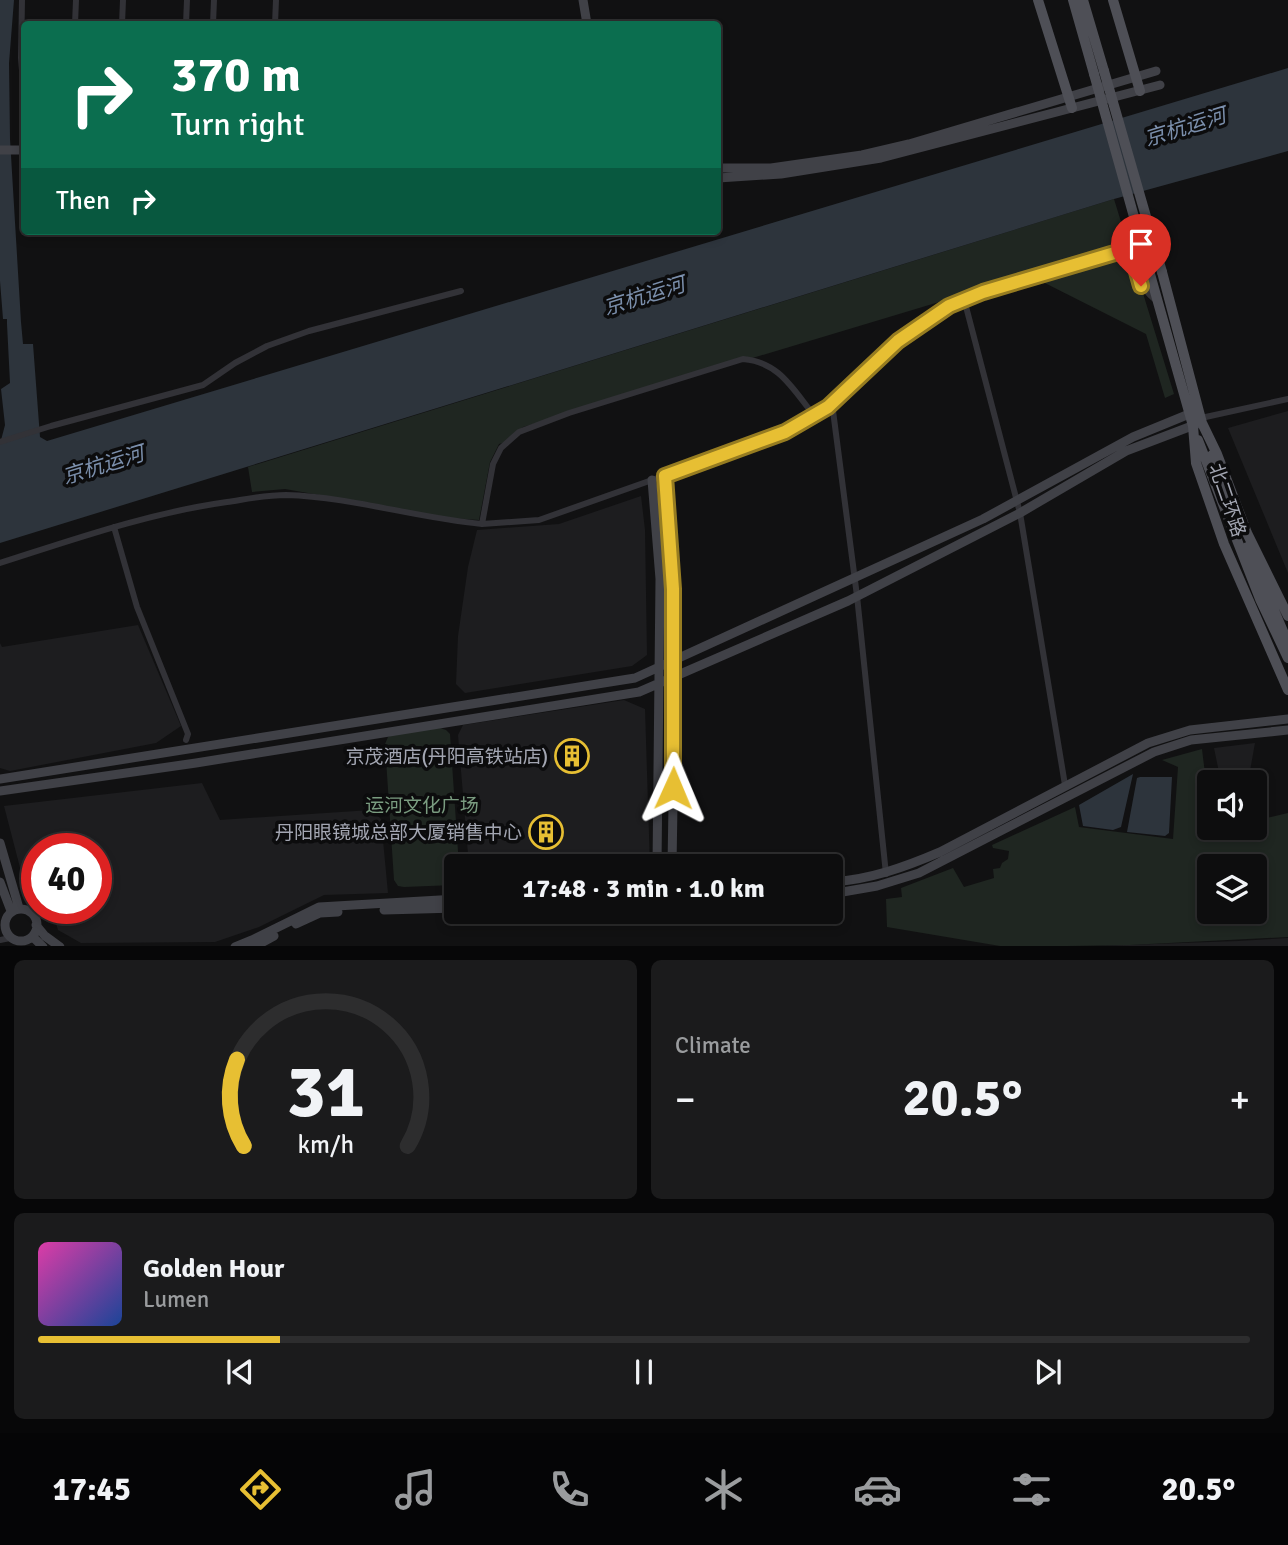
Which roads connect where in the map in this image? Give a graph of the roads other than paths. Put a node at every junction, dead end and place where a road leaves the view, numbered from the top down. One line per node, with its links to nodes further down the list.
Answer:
1 (22, 0): 12 (street)
2 (76, 0): 13 (street)
3 (123, 0): 14 (street)
4 (187, 0): 15 (street)
5 (214, 0): 16 (street)
6 (276, 0): 17 (street)
7 (583, 0): 18 (street)
8 (1038, 0): 24 (main road)
9 (1073, 0): 20 (main road)
10 (1083, 0): 20 (main road)
11 (1112, 0): 21 (main road)
12 (22, 21)
13 (75, 21)
14 (122, 21)
15 (186, 21)
16 (213, 21)
17 (275, 21)
18 (586, 21)
19 (1156, 71): 21 (street)
20 (1099, 72): 32 (main road, 北二环路, bridge); 36 (main road, 北二环路, bridge)
21 (1135, 77): 23 (main road); 24 (street)
22 (1160, 85): 23 (street)
23 (1140, 90): 25 (street)
24 (1069, 97): 25 (main road); 28 (street)
25 (1072, 108): 29 (street)
26 (0, 150): 27 (street)
27 (20, 150)
28 (721, 168)
29 (721, 178)
30 (461, 291): 37 (street)
31 (964, 299): 32 (street); 34 (street); 40 (street)
32 (1158, 302): 36 (main road, 北二环路)
33 (1288, 399): 36 (street)
34 (832, 403): 35 (street); 45 (street)
35 (813, 414): 38 (street); 42 (street)
36 (1197, 418): 40 (street); 41 (street); 47 (main road, 北二环路); 48 (main road); 49 (main road); 54 (main road, 北二环路)
37 (0, 442)
38 (665, 476): 39 (street); 50 (street)
39 (652, 480): 42 (street); 51 (street)
40 (1016, 500): 41 (street); 45 (street)
41 (1020, 513): 46 (street); 59 (street)
42 (482, 524): 43 (street)
43 (114, 527): 44 (street); 57 (street)
44 (0, 563)
45 (855, 578): 46 (street); 50 (street)
46 (857, 596): 52 (street); 64 (street)
47 (1288, 615)
48 (1288, 643)
49 (1288, 658)
50 (675, 662): 51 (street); 52 (street)
51 (660, 668): 53 (street); 58 (street)
52 (675, 676): 53 (street); 63 (street)
53 (660, 683): 60 (street); 62 (street)
54 (1288, 690)
55 (1288, 719): 59 (street)
56 (1288, 730): 67 (street)
57 (186, 740)
58 (0, 779)
59 (1065, 785): 64 (street)
60 (0, 791)
61 (0, 843): 71 (street)
62 (657, 854)
63 (672, 854)
64 (886, 872): 65 (street); 67 (street)
65 (843, 880)
66 (0, 882): 71 (street)
67 (889, 883): 68 (street)
68 (843, 892)
69 (444, 900): 76 (street)
70 (444, 909): 77 (street)
71 (15, 910): 72 (street); 73 (street)
72 (36, 925): 74 (street); 75 (street)
73 (5, 939): 74 (street)
74 (27, 942)
75 (59, 946)
76 (237, 946)
77 (256, 946)

